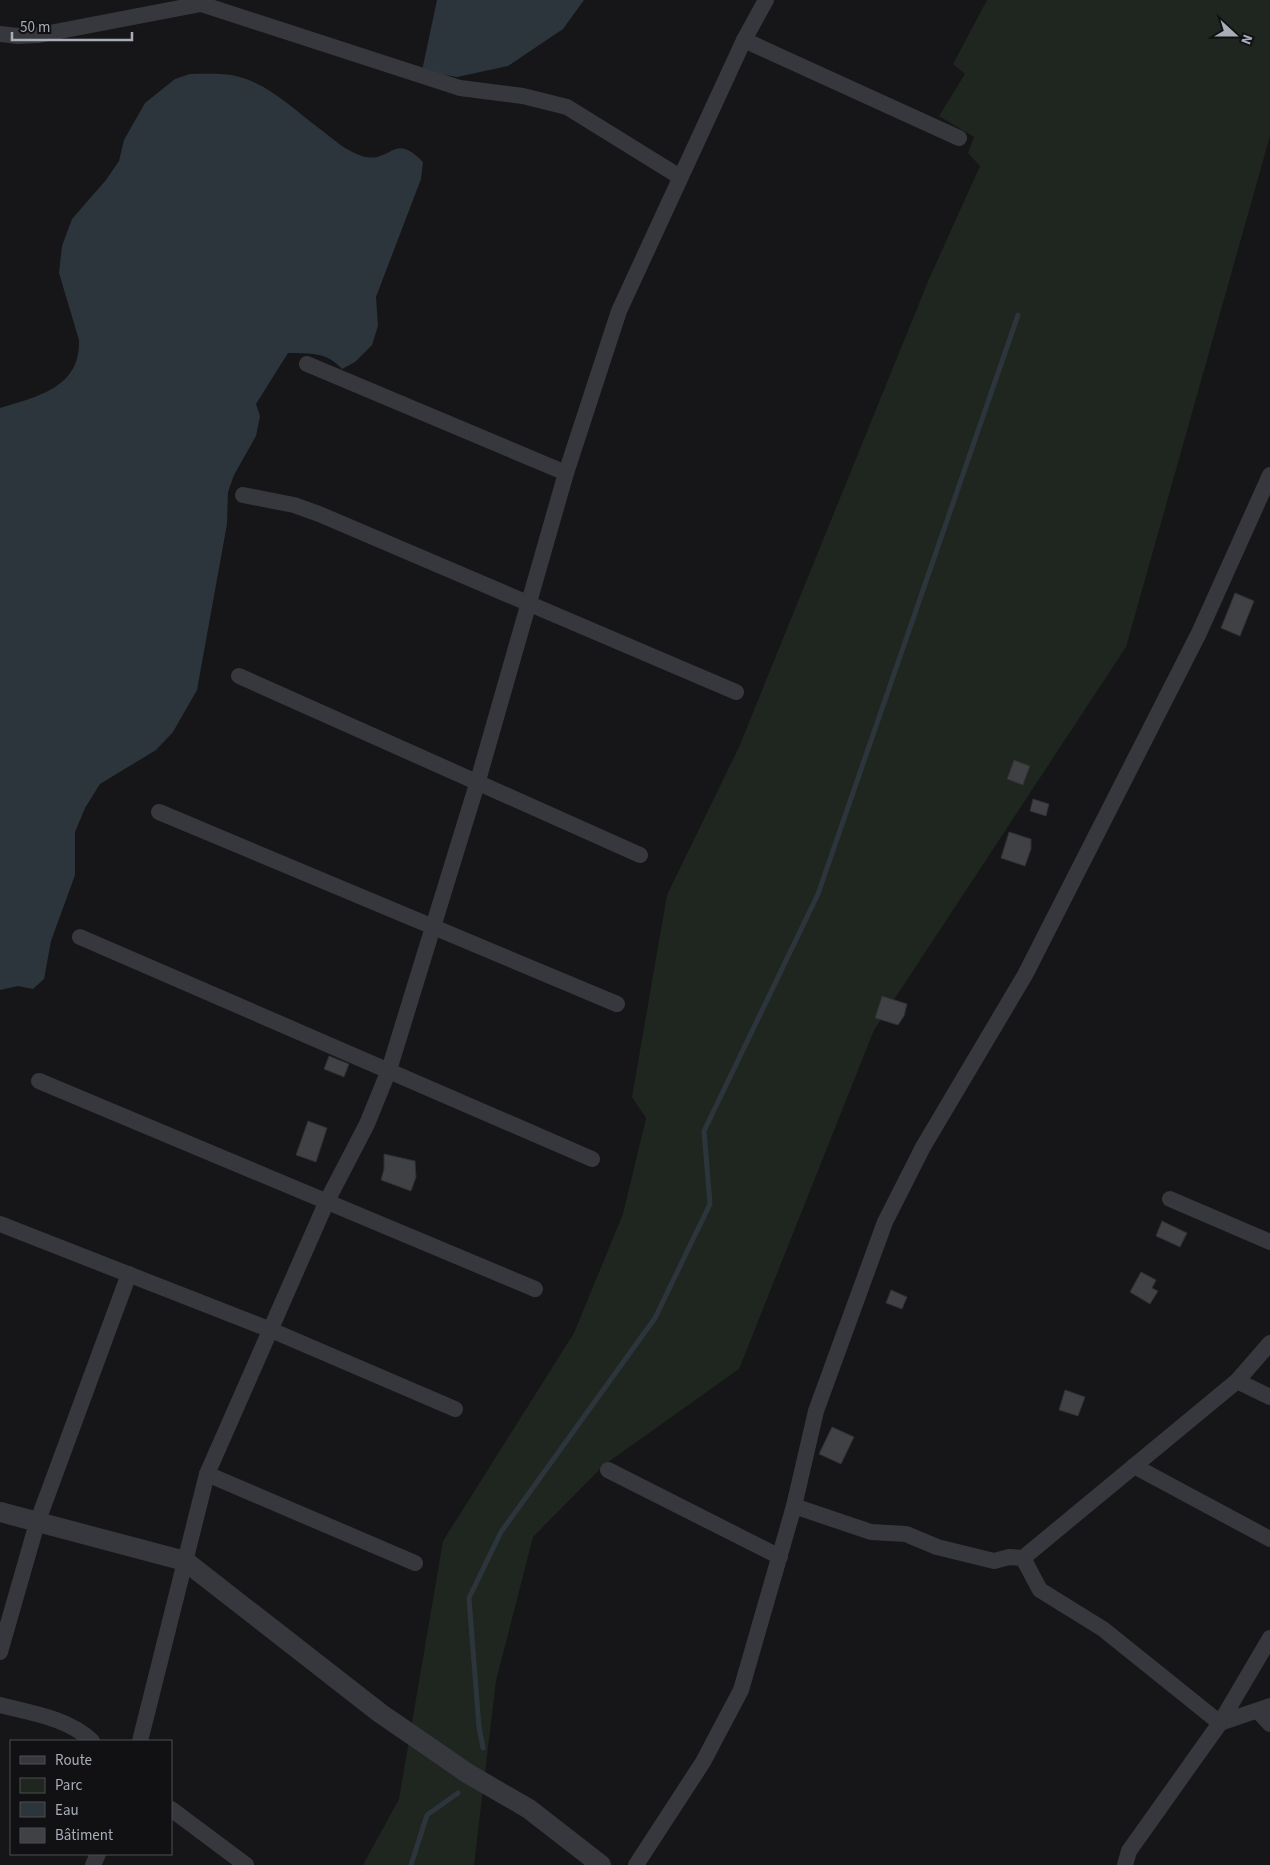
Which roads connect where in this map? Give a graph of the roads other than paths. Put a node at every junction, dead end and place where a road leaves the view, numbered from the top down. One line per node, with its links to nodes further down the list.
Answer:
1 (766, 0): 3 (street)
2 (0, 34): 5 (street)
3 (744, 40): 4 (street); 5 (street)
4 (959, 138)
5 (680, 177): 7 (street)
6 (307, 364): 7 (street)
7 (566, 473): 10 (street)
8 (1270, 475): 36 (street)
9 (243, 495): 10 (street)
10 (529, 602): 12 (street); 13 (street)
11 (239, 676): 13 (street)
12 (736, 692)
13 (477, 784): 15 (street); 16 (street)
14 (159, 812): 16 (street)
15 (640, 855)
16 (432, 926): 18 (street); 19 (street)
17 (80, 937): 19 (street)
18 (617, 1004)
19 (390, 1070): 21 (street); 23 (street)
20 (39, 1081): 23 (street)
21 (592, 1159)
22 (1170, 1199): 25 (street)
23 (327, 1201): 27 (street); 28 (street)
24 (0, 1224): 26 (street)
25 (1270, 1242)
26 (129, 1274): 28 (street); 38 (street)
27 (535, 1289)
28 (271, 1330): 32 (street); 35 (street)
29 (1270, 1343): 30 (street)
30 (1237, 1380): 31 (street); 33 (street)
31 (1270, 1397)
32 (455, 1409)
33 (1134, 1466): 39 (street); 41 (street)
34 (608, 1470): 40 (street)
35 (207, 1474): 42 (street); 43 (street)
36 (794, 1506): 40 (street); 41 (street)
37 (0, 1512): 38 (street)
38 (38, 1523): 42 (street); 45 (street)
39 (1270, 1539)
40 (780, 1557): 55 (street)
41 (1023, 1558): 48 (street)
42 (185, 1561): 51 (street); 54 (street)
43 (415, 1563)
44 (1270, 1638): 48 (street)
45 (0, 1652)
46 (0, 1705): 50 (street)
47 (1264, 1708): 48 (street); 49 (street)
48 (1220, 1723): 56 (street)
49 (1270, 1724)
50 (91, 1740)
51 (140, 1740)
52 (172, 1810): 53 (street)
53 (246, 1865)
54 (602, 1865)
55 (636, 1865)
56 (1125, 1865)

